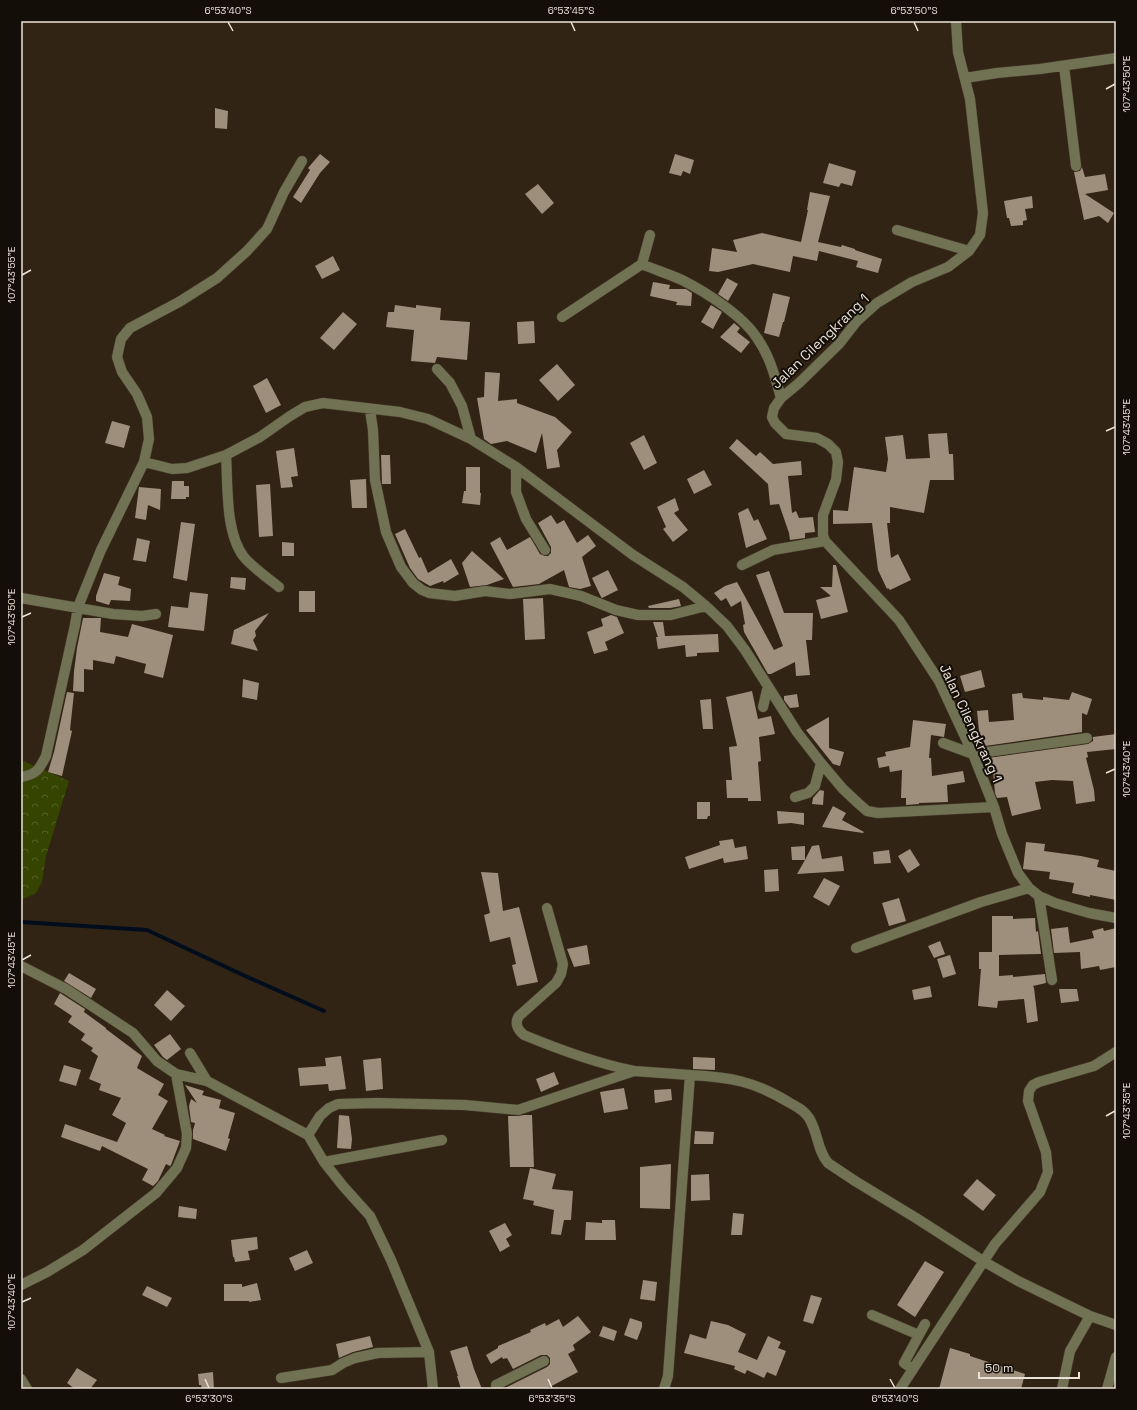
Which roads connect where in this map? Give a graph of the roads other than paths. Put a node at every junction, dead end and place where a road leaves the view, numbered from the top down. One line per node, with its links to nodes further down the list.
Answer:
1 (956, 21): 4 (street, Jalan Cilengkrang 1)
2 (1116, 58): 3 (street)
3 (1064, 66): 4 (street); 6 (street)
4 (965, 78): 9 (street, Jalan Cilengkrang 1)
5 (302, 161): 17 (street)
6 (1076, 166)
7 (897, 230): 9 (street)
8 (650, 235): 10 (street)
9 (969, 251): 13 (street, Jalan Cilengkrang 1)
10 (642, 264): 11 (street); 13 (street)
11 (562, 317)
12 (437, 369): 15 (street)
13 (781, 398): 19 (street, Jalan Cilengkrang 1)
14 (370, 410): 15 (street); 16 (street); 24 (street)
15 (471, 439): 18 (street)
16 (226, 455): 17 (street); 22 (street)
17 (144, 462): 25 (street)
18 (516, 468): 20 (street); 24 (street)
19 (825, 541): 21 (street); 31 (street, Jalan Cilengkrang 1)
20 (545, 550)
21 (742, 565)
22 (279, 587)
23 (21, 598): 25 (street)
24 (706, 606): 27 (street)
25 (78, 607): 26 (street); 33 (street)
26 (156, 614)
27 (768, 686): 28 (street); 32 (street)
28 (763, 707)
29 (1087, 738): 31 (street)
30 (943, 743): 31 (street)
31 (973, 754): 35 (street, Jalan Cilengkrang 1)
32 (821, 763): 34 (street); 35 (street)
33 (21, 777)
34 (795, 797)
35 (994, 807): 36 (street, Jalan Cilengkrang 1)
36 (1029, 888): 37 (street, Jalan Cilengkrang 1); 40 (street)
37 (1039, 896): 39 (street, Jalan Cilengkrang 1); 42 (street)
38 (547, 908): 45 (street)
39 (1116, 918)
40 (856, 948)
41 (21, 966): 46 (street)
42 (1052, 980)
43 (1116, 1052): 52 (street)
44 (190, 1053): 48 (street)
45 (634, 1071): 47 (street); 49 (street)
46 (176, 1074): 48 (street); 53 (street)
47 (690, 1075): 52 (street); 68 (street)
48 (207, 1082): 49 (street)
49 (308, 1135): 51 (street)
50 (442, 1140): 51 (street)
51 (324, 1162): 59 (street)
52 (983, 1262): 55 (street); 62 (street)
53 (21, 1285)
54 (872, 1315): 58 (street)
55 (1090, 1316): 57 (street); 70 (street)
56 (925, 1324): 58 (street)
57 (1116, 1325)
58 (919, 1335): 62 (street)
59 (429, 1352): 63 (street); 66 (street)
60 (1116, 1357): 71 (street)
61 (544, 1362): 67 (street)
62 (913, 1369): 69 (street)
63 (281, 1378)
64 (21, 1380): 65 (street)
65 (27, 1389)
66 (433, 1389)
67 (498, 1389)
68 (664, 1389)
69 (900, 1389)
70 (1062, 1389)
71 (1107, 1389)

